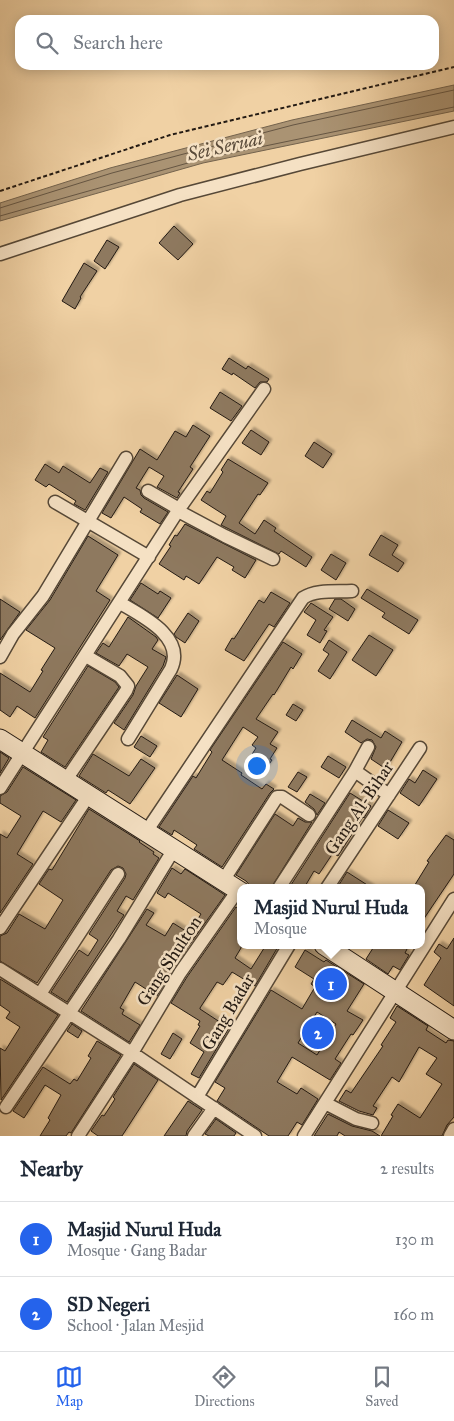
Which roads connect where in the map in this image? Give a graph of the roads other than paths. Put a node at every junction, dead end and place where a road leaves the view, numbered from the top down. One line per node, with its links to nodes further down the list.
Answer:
1 (454, 128): 2 (street)
2 (0, 254)
3 (264, 389): 7 (street)
4 (126, 458): 8 (street)
5 (148, 491): 7 (street)
6 (55, 502): 8 (street)
7 (179, 510): 9 (street); 10 (street)
8 (88, 522): 9 (street); 14 (street)
9 (149, 557): 12 (street)
10 (273, 559)
11 (352, 591): 26 (street)
12 (120, 603): 13 (street); 16 (street)
13 (86, 656): 19 (street); 21 (street)
14 (0, 657)
15 (0, 739): 19 (street)
16 (128, 739)
17 (368, 747): 20 (street)
18 (420, 748): 24 (street, Gang Al-Bihar)
19 (22, 754): 21 (street); 22 (street)
20 (355, 771): 24 (street); 29 (street)
21 (66, 780): 23 (street)
22 (0, 788)
23 (89, 795): 26 (street); 33 (street)
24 (389, 795): 30 (street, Gang Al-Bihar)
25 (309, 815): 31 (street, Gang Shulton)
26 (146, 832): 27 (street)
27 (174, 849): 31 (street); 41 (street)
28 (118, 874): 40 (street)
29 (282, 884)
30 (330, 884)
31 (234, 887): 43 (street, Gang Shulton)
32 (454, 898): 34 (street)
33 (0, 928)
34 (425, 944)
35 (287, 949): 44 (street, Gang Badar)
36 (330, 949): 39 (street)
37 (422, 949): 39 (street)
38 (0, 970): 40 (street)
39 (395, 992): 42 (street); 45 (street)
40 (40, 994): 41 (street)
41 (70, 1013): 43 (street); 46 (street)
42 (454, 1030)
43 (132, 1053): 44 (street); 50 (street, Gang Shulton)
44 (197, 1097): 47 (street)
45 (325, 1103): 48 (street); 53 (street)
46 (6, 1107)
47 (214, 1108): 51 (street); 52 (street)
48 (372, 1123)
49 (454, 1129): 54 (street)
50 (78, 1136)
51 (194, 1136)
52 (256, 1136)
53 (304, 1136)
54 (450, 1136)

